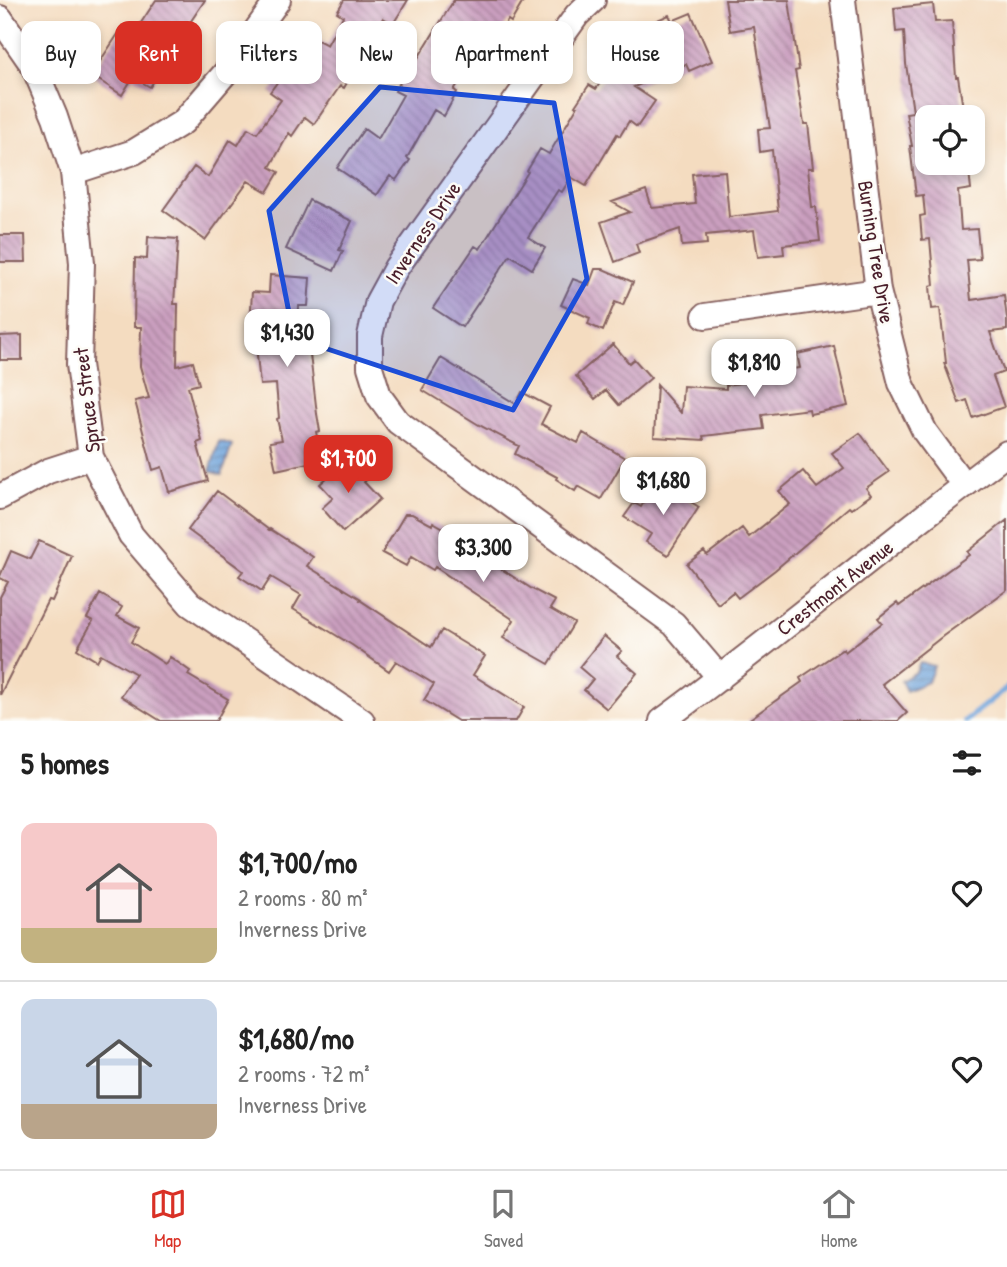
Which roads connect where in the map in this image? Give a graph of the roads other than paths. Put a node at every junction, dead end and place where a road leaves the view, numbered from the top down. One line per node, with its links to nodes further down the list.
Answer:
1 (278, 0): 5 (street)
2 (593, 0): 12 (street, Inverness Drive)
3 (843, 0): 6 (street, Burning Tree Drive)
4 (0, 18): 5 (street, Spruce Street)
5 (73, 172): 9 (street, Spruce Street)
6 (878, 292): 7 (street); 10 (street, Burning Tree Drive)
7 (705, 316)
8 (1007, 453): 10 (street, Crestmont Avenue)
9 (91, 457): 11 (street); 13 (street, Spruce Street)
10 (964, 485): 12 (street, Crestmont Avenue)
11 (0, 497)
12 (720, 678): 14 (street, Crestmont Avenue)
13 (362, 721)
14 (662, 721)

